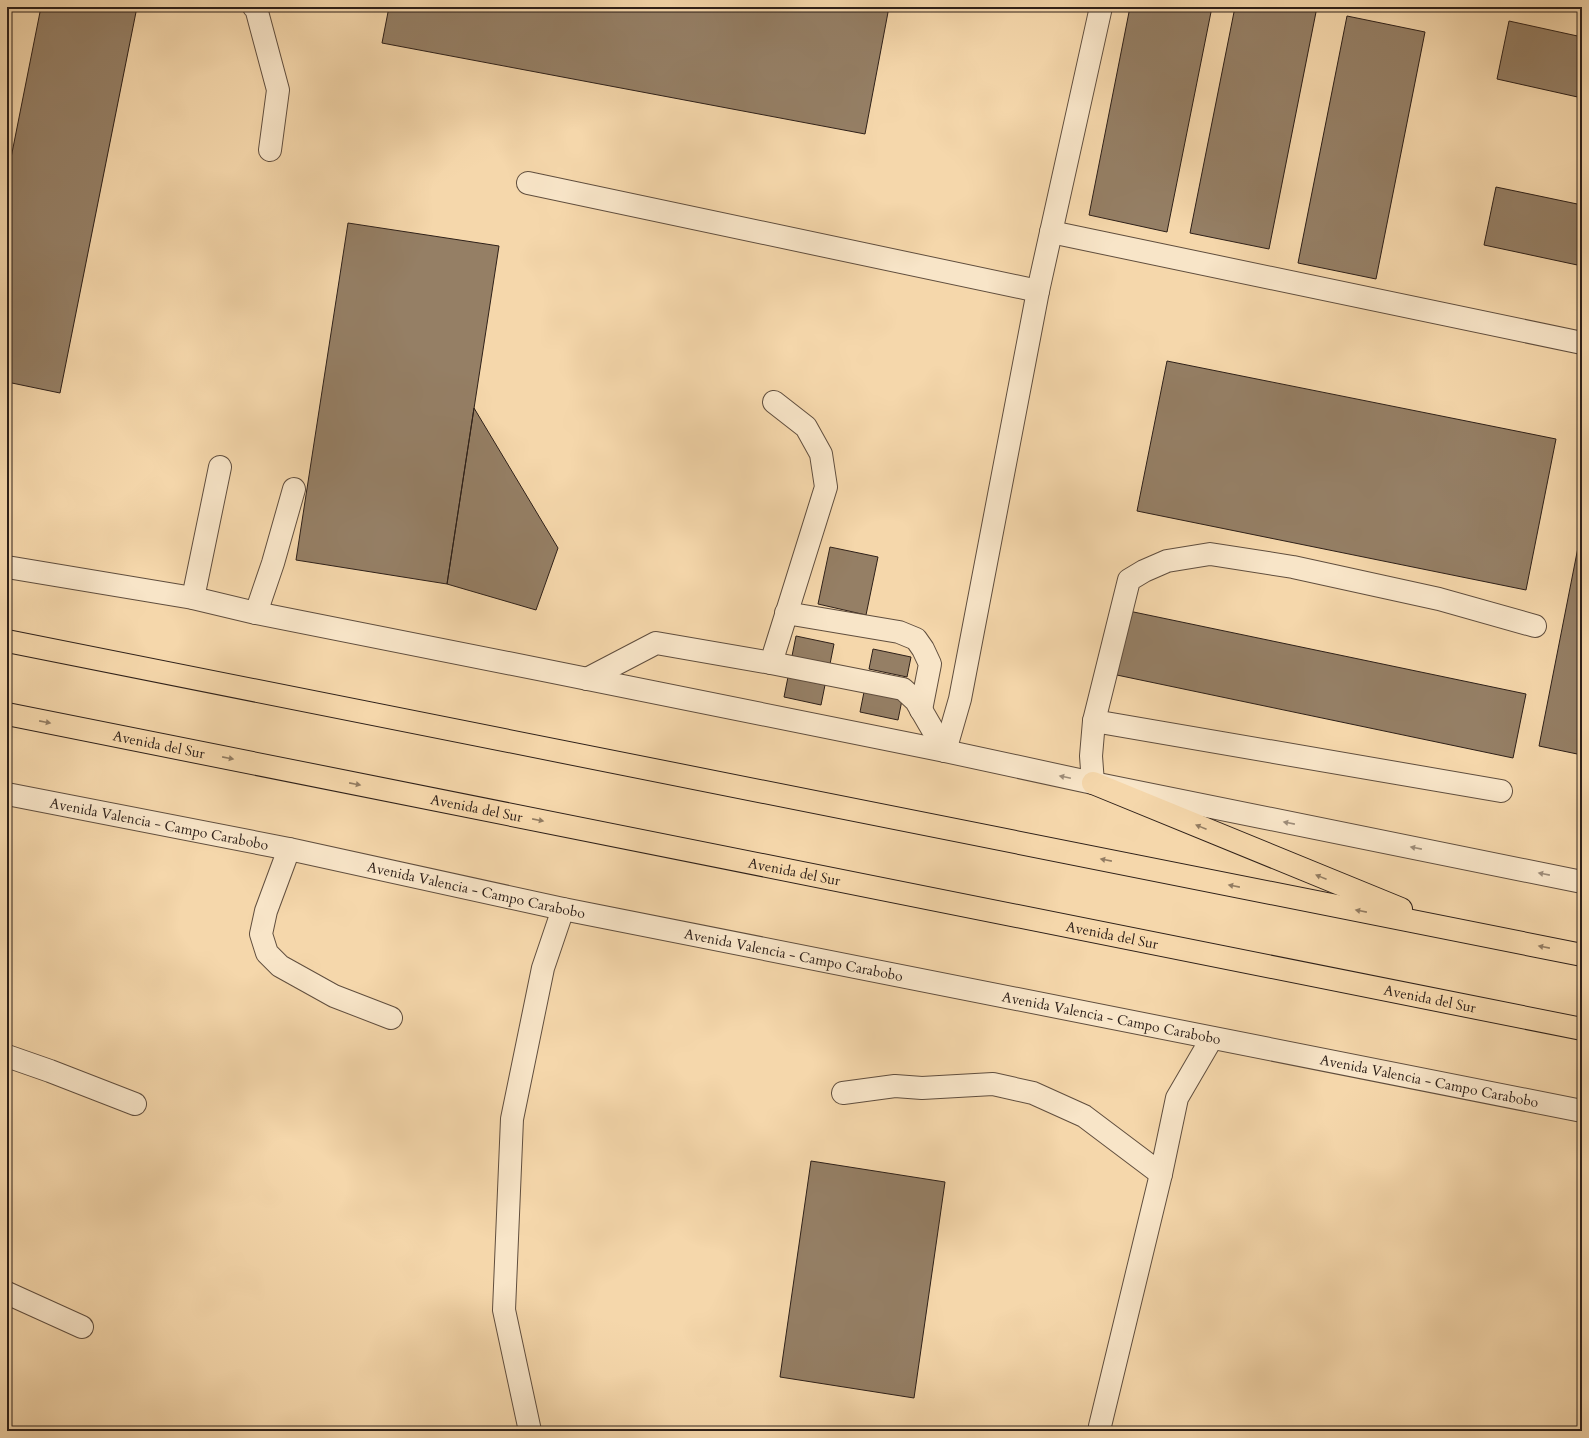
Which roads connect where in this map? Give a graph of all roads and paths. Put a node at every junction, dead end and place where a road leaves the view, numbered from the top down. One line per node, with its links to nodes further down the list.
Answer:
1 (254, 7): 3 (street)
2 (1101, 7): 5 (street)
3 (270, 150)
4 (528, 183): 6 (street)
5 (1051, 232): 6 (street); 7 (street)
6 (1038, 291): 22 (street)
7 (1582, 343)
8 (774, 402): 14 (street)
9 (220, 467): 12 (street)
10 (294, 489): 13 (street)
11 (7, 567): 12 (street)
12 (193, 598): 13 (street)
13 (256, 613): 18 (street)
14 (786, 613): 17 (street); 19 (street)
15 (1535, 626): 21 (street)
16 (7, 641): 29 (highway, one-way to 16)
17 (771, 663): 18 (street); 19 (street)
18 (587, 679): 22 (street)
19 (921, 710): 22 (street)
20 (7, 714): 32 (highway, Avenida del Sur, one-way to 32)
21 (1094, 721): 23 (street); 24 (street)
22 (945, 751): 23 (street, one-way to 22)
23 (1093, 783): 27 (street, one-way to 23); 29 (highway, one-way to 23)
24 (1501, 791)
25 (10, 800): 26 (street, Avenida Valencia - Campo Carabobo)
26 (289, 849): 28 (street, Avenida Valencia - Campo Carabobo); 31 (street)
27 (1582, 882)
28 (563, 909): 33 (street, Avenida Valencia - Campo Carabobo); 42 (street)
29 (1448, 928): 30 (highway, one-way to 29)
30 (1582, 955)
31 (391, 1018)
32 (1582, 1029)
33 (1212, 1038): 37 (street, Avenida Valencia - Campo Carabobo); 38 (street)
34 (7, 1056): 36 (street)
35 (843, 1093): 38 (street)
36 (134, 1104)
37 (1582, 1111)
38 (1161, 1174): 41 (street)
39 (7, 1293): 40 (street)
40 (82, 1327)
41 (1100, 1426)
42 (530, 1431)

